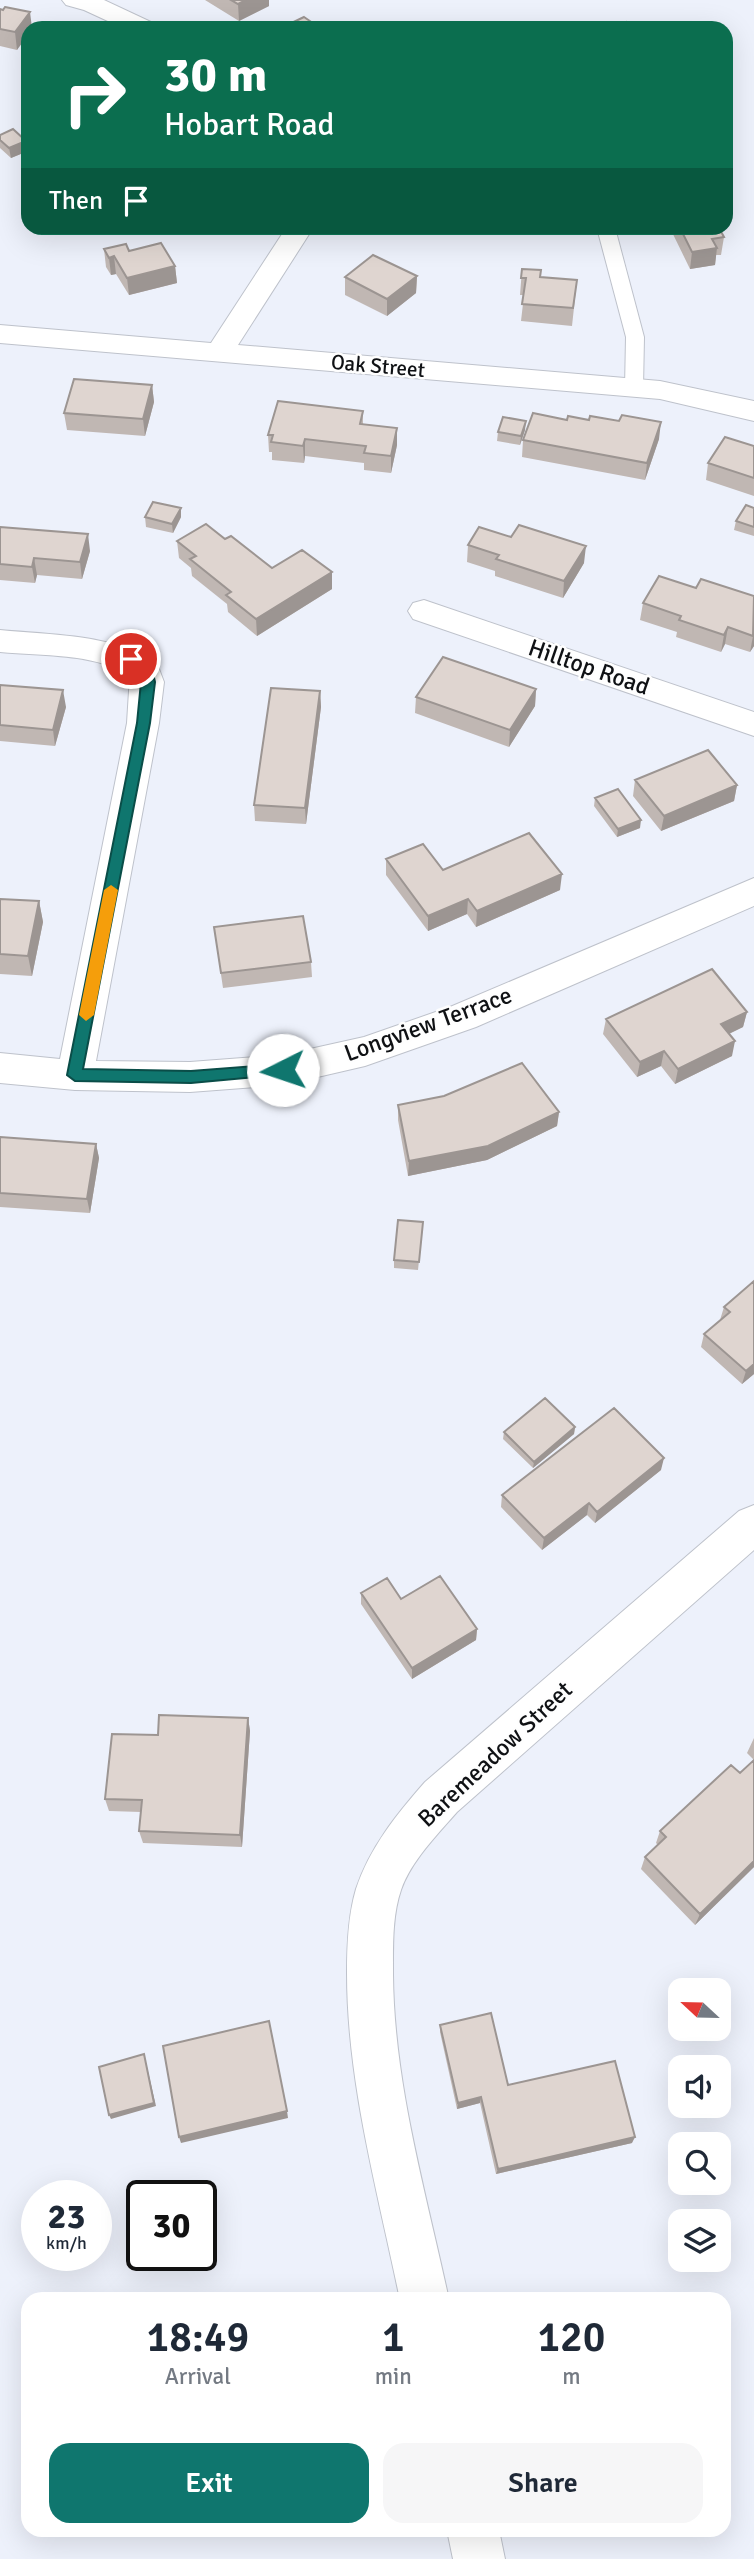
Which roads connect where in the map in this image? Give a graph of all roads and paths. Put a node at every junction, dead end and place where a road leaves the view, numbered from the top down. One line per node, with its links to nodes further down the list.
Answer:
1 (75, 0): 2 (street)
2 (129, 21)
3 (295, 235): 6 (street)
4 (608, 235): 7 (lane)
5 (0, 334): 6 (street, Oak Street)
6 (219, 353): 7 (street, Oak Street)
7 (634, 388): 8 (street, Oak Street)
8 (754, 411)
9 (424, 611): 11 (street, Hilltop Road)
10 (0, 641): 14 (street)
11 (754, 724)
12 (754, 891): 14 (street, Longview Terrace)
13 (0, 1068): 14 (street, Longview Terrace)
14 (75, 1075)
15 (754, 1524): 16 (street, Baremeadow Street)
16 (423, 2292)
17 (474, 2537): 18 (street)
18 (479, 2559)

